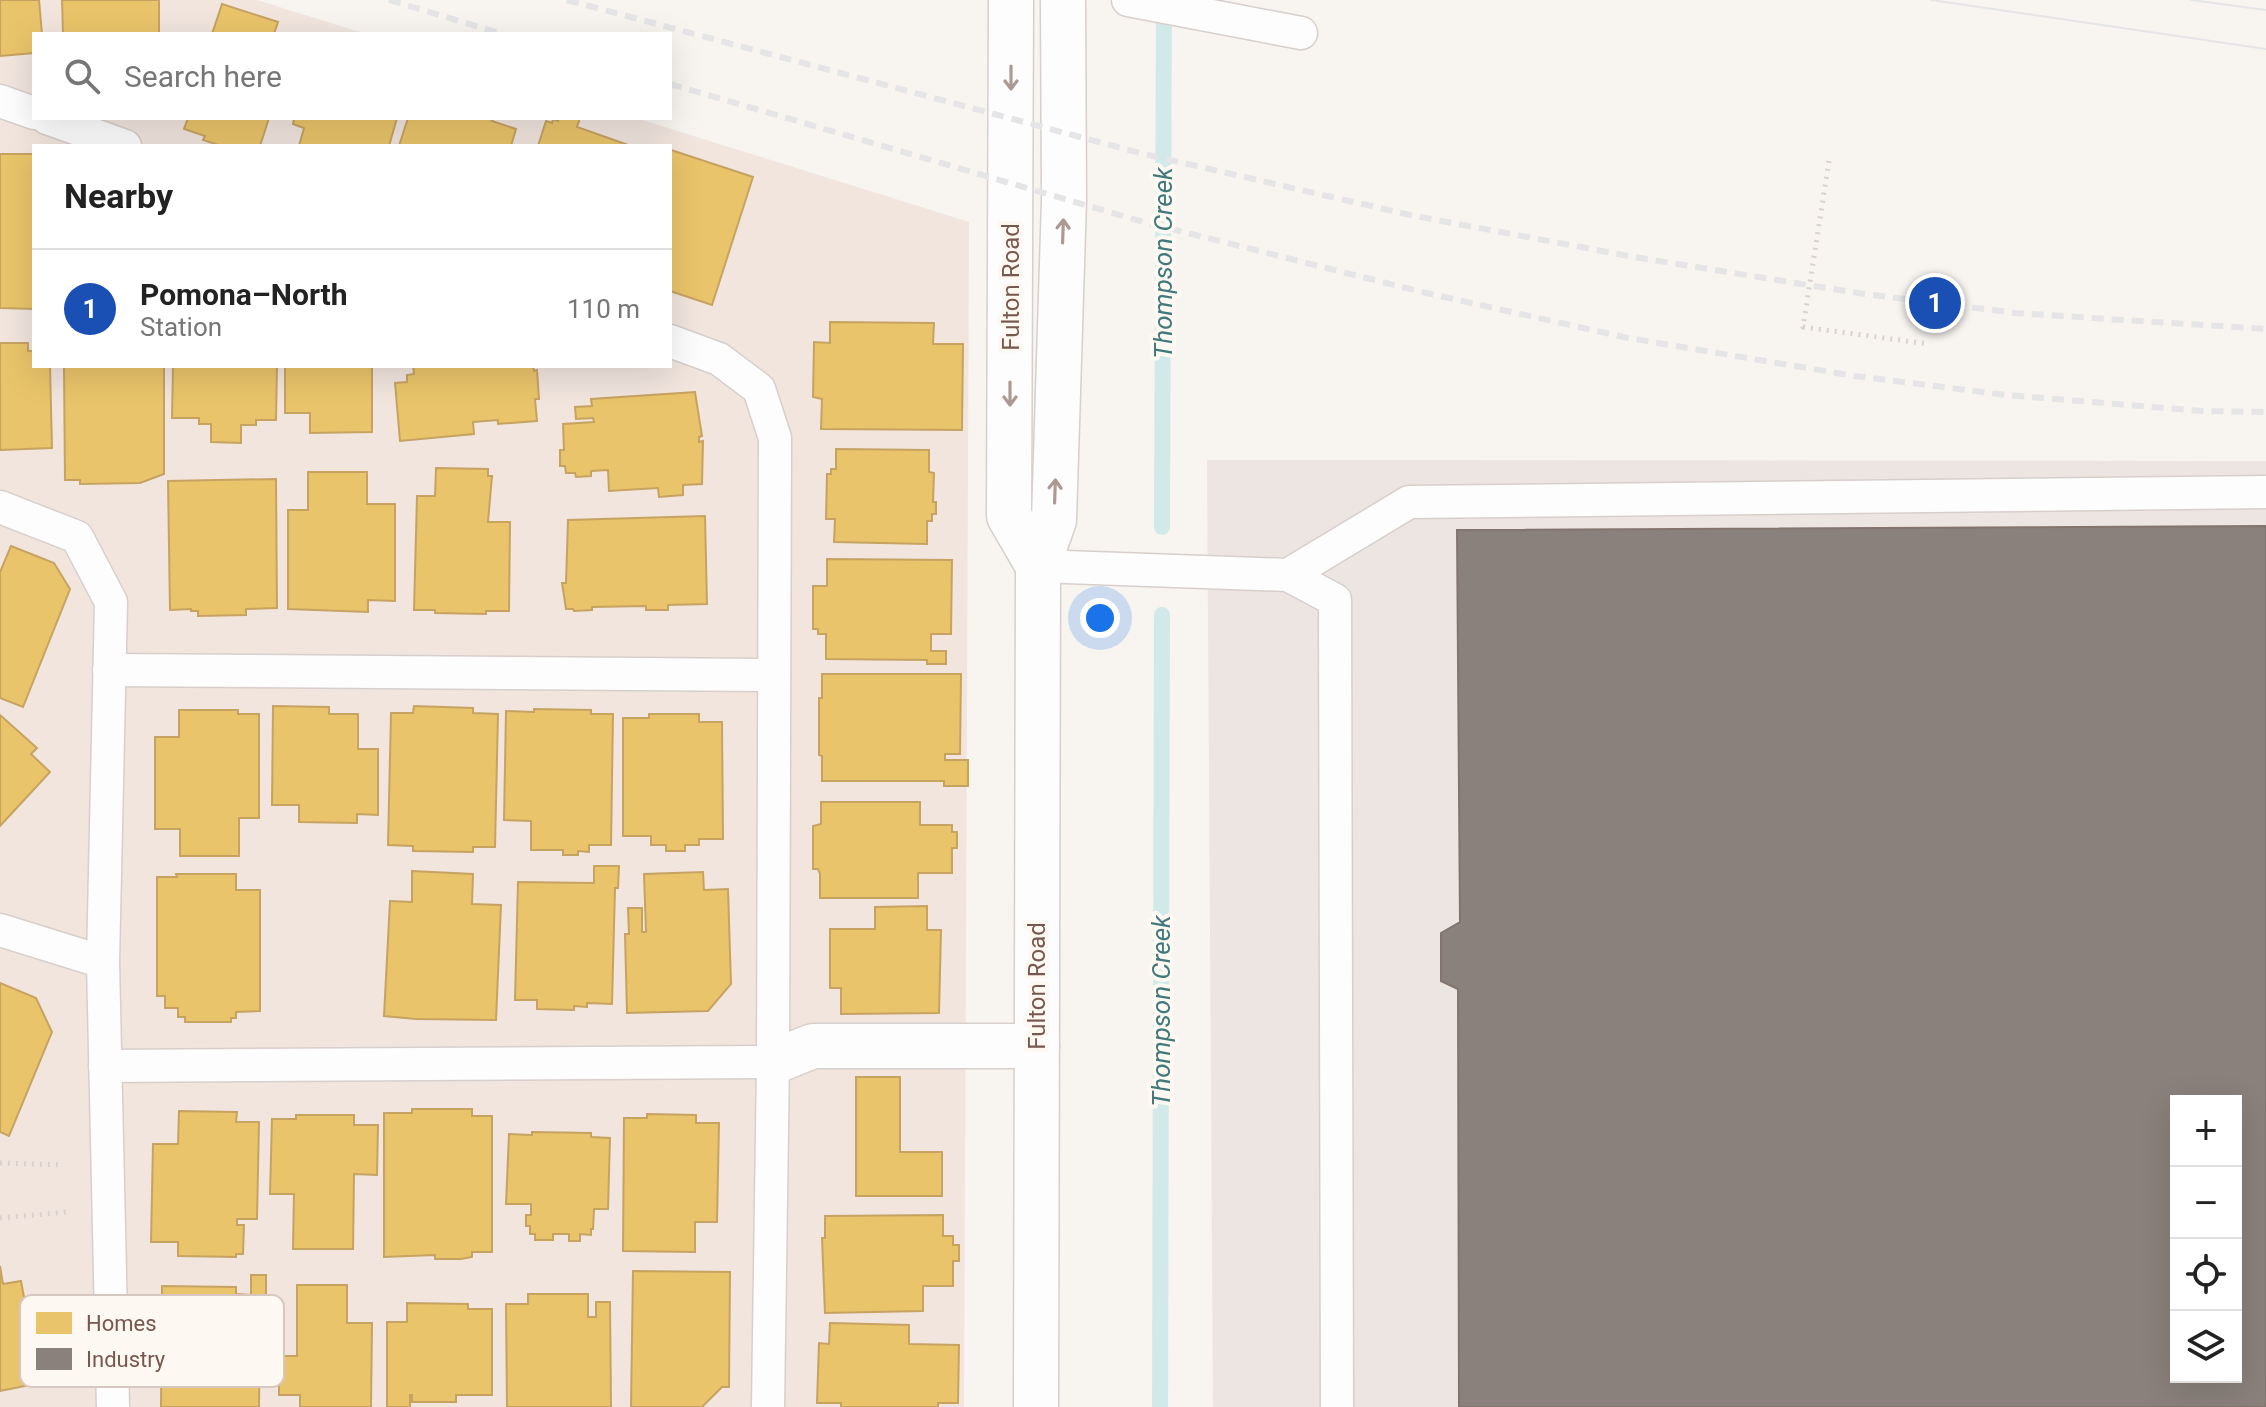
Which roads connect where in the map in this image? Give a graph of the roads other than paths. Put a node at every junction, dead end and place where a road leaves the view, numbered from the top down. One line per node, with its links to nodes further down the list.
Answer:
1 (1011, 0): 12 (street, Fulton Road, one-way to 12)
2 (1063, 0): 12 (street, Fulton Road, one-way to 2)
3 (1128, 0): 4 (lane)
4 (1301, 33)
5 (0, 101): 6 (lane)
6 (32, 112)
7 (53, 120): 8 (lane)
8 (119, 144)
9 (672, 342): 15 (lane)
10 (2266, 492): 13 (lane)
11 (0, 507): 14 (lane)
12 (1038, 566): 13 (lane); 18 (street, Fulton Road)
13 (1288, 575): 26 (lane)
14 (109, 670): 15 (lane); 17 (lane)
15 (774, 675): 19 (lane)
16 (0, 930): 17 (lane)
17 (103, 962): 20 (lane)
18 (1037, 1046): 19 (street); 25 (street, Fulton Road)
19 (773, 1062): 20 (lane); 24 (lane)
20 (105, 1066): 21 (lane)
21 (110, 1295)
22 (112, 1387): 23 (lane)
23 (113, 1407)
24 (768, 1407)
25 (1036, 1407)
26 (1337, 1407)

